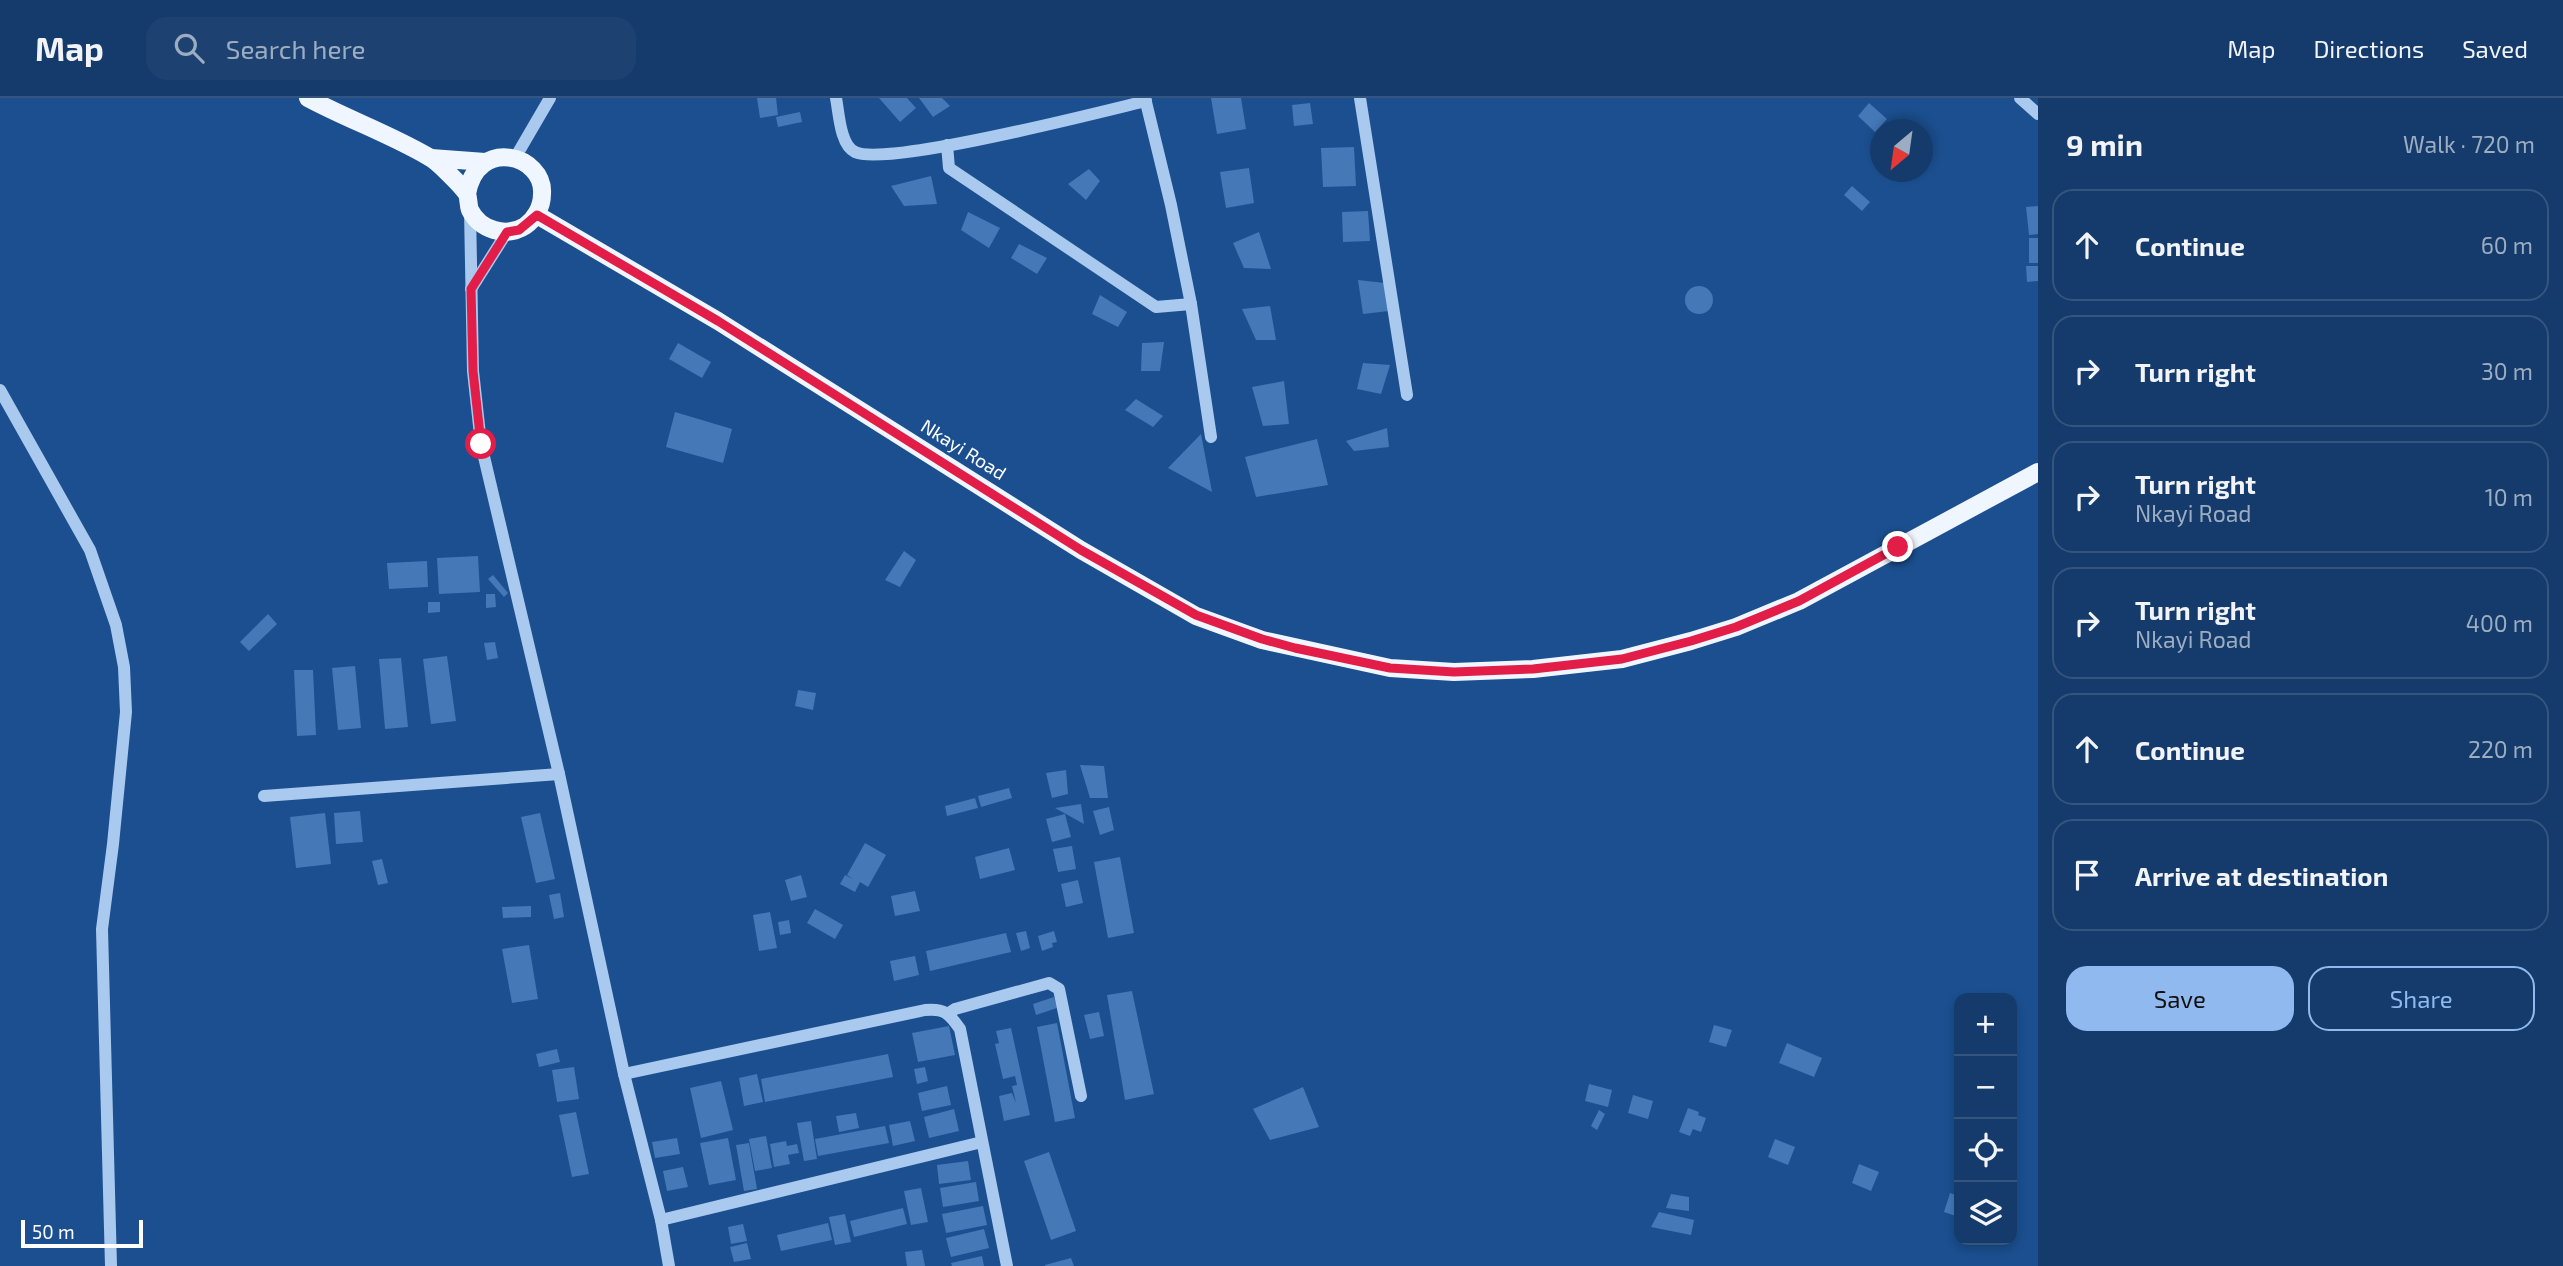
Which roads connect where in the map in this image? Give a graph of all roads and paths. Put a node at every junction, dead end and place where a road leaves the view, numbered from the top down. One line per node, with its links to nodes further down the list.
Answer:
1 (308, 98): 9 (main road)
2 (550, 98): 10 (street)
3 (836, 98): 8 (street)
4 (1360, 98): 18 (street)
5 (2020, 98): 7 (street)
6 (1145, 100): 8 (street); 16 (street)
7 (2038, 114)
8 (947, 145): 16 (street)
9 (431, 158): 11 (main road); 12 (main road)
10 (515, 158): 11 (main road); 13 (main road)
11 (485, 162): 12 (main road)
12 (468, 202): 14 (main road); 15 (street)
13 (537, 215): 14 (main road); 20 (main road, Nkayi Road)
14 (507, 232): 15 (street)
15 (471, 289): 21 (street)
16 (1191, 304): 19 (street)
17 (0, 390): 28 (street)
18 (1407, 396)
19 (1211, 438)
20 (2038, 472)
21 (559, 774): 22 (street); 24 (street)
22 (264, 796)
23 (949, 1013): 24 (street); 25 (street); 26 (street)
24 (624, 1074): 27 (street)
25 (1082, 1096)
26 (982, 1142): 27 (street); 30 (street)
27 (661, 1220): 29 (street)
28 (111, 1266)
29 (668, 1266)
30 (1007, 1266)

